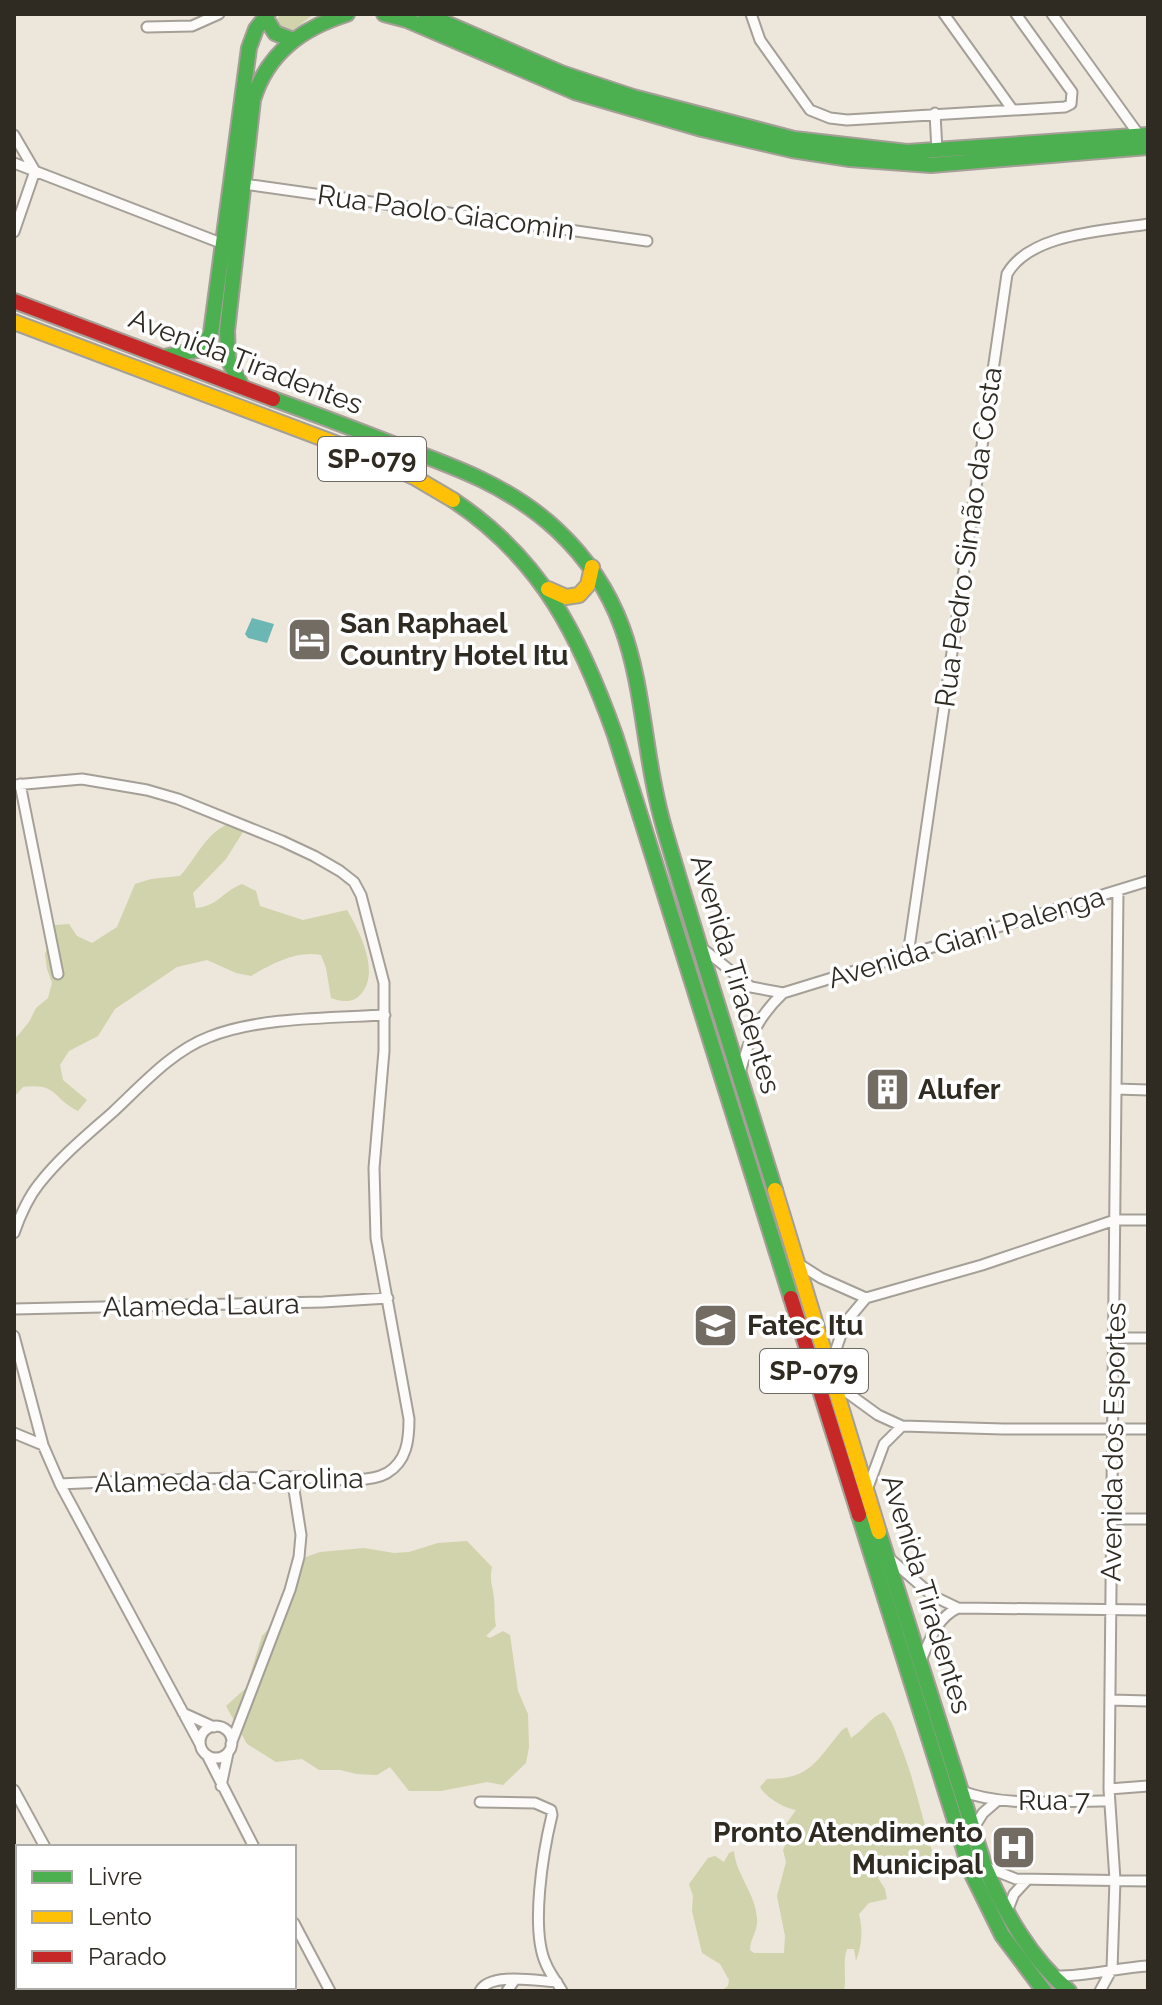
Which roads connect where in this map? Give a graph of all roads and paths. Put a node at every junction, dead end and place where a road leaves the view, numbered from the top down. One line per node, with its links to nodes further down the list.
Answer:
1 (219, 14): 11 (street)
2 (347, 14): 10 (main road)
3 (384, 14): 16 (main road)
4 (425, 14): 17 (main road)
5 (751, 14): 14 (street)
6 (944, 14): 13 (street)
7 (1016, 14): 13 (street)
8 (1052, 14): 16 (street)
9 (265, 15): 12 (main road); 24 (main road)
10 (329, 17): 12 (main road)
11 (147, 27)
12 (293, 40): 20 (main road)
13 (1012, 109): 14 (street)
14 (935, 113): 17 (street)
15 (14, 135): 19 (street)
16 (1145, 139): 17 (main road)
17 (937, 151)
18 (14, 163): 19 (street)
19 (35, 171): 22 (street); 24 (street)
20 (244, 184): 23 (street, Rua Paolo Giacomin); 24 (main road)
21 (1148, 224): 37 (street, Rua Pedro Simão da Costa)
22 (14, 232)
23 (647, 241)
24 (230, 246): 27 (main road); 29 (main road)
25 (14, 301): 28 (main road, Avenida Tiradentes / SP-079)
26 (14, 322): 32 (main road, Avenida Tiradentes / SP-079)
27 (202, 349): 28 (main road); 29 (main road)
28 (164, 357): 30 (main road, Avenida Tiradentes / SP-079)
29 (229, 363): 30 (main road)
30 (242, 387): 31 (main road, Avenida Tiradentes / SP-079)
31 (592, 567): 32 (main road); 36 (main road, Avenida Tiradentes / SP-079)
32 (548, 589): 103 (main road, Avenida Tiradentes / SP-079)
33 (17, 784): 38 (street); 40 (street, Alameda da Carolina)
34 (1148, 881): 35 (street, Avenida Giani Palenga)
35 (1118, 891): 37 (street, Avenida Giani Palenga); 42 (street, Avenida dos Esportes)
36 (700, 946): 39 (street); 41 (main road, Avenida Tiradentes / SP-079)
37 (908, 955): 39 (street, Avenida Giani Palenga)
38 (58, 974)
39 (783, 993): 41 (street)
40 (385, 1015): 46 (street); 48 (street, Alameda da Carolina)
41 (739, 1075): 47 (main road, Avenida Tiradentes / SP-079)
42 (1116, 1089): 43 (street); 44 (street, Avenida dos Esportes)
43 (1148, 1090)
44 (1115, 1220): 45 (street); 49 (street); 52 (street, Avenida dos Esportes)
45 (1148, 1220)
46 (14, 1233)
47 (797, 1262): 49 (street); 54 (main road, Avenida Tiradentes / SP-079)
48 (388, 1298): 50 (street, Alameda Laura); 60 (street, Alameda da Carolina)
49 (866, 1298): 54 (street)
50 (14, 1309)
51 (14, 1336): 59 (street)
52 (1114, 1338): 53 (street); 56 (street, Avenida dos Esportes)
53 (1148, 1338)
54 (832, 1376): 55 (street); 62 (main road, Avenida Tiradentes / SP-079)
55 (902, 1426): 56 (street); 62 (street)
56 (1114, 1429): 57 (street); 63 (street, Avenida dos Esportes)
57 (1148, 1429)
58 (14, 1433): 59 (street)
59 (43, 1445): 61 (street)
60 (292, 1477): 61 (street, Alameda da Carolina); 73 (street)
61 (60, 1484): 72 (street)
62 (867, 1490): 65 (main road, Avenida Tiradentes / SP-079)
63 (1113, 1519): 64 (street); 67 (street, Avenida dos Esportes)
64 (1148, 1519)
65 (886, 1556): 66 (street); 69 (main road, Avenida Tiradentes / SP-079)
66 (958, 1608): 67 (street); 69 (street)
67 (1111, 1610): 68 (street); 70 (street, Avenida dos Esportes)
68 (1148, 1610)
69 (920, 1664): 82 (main road, Avenida Tiradentes / SP-079)
70 (1111, 1700): 71 (street); 80 (street, Avenida dos Esportes)
71 (1148, 1701)
72 (183, 1713): 74 (street); 75 (street)
73 (244, 1714): 74 (street); 76 (street)
74 (219, 1728): 75 (street); 76 (street)
75 (200, 1744): 77 (street)
76 (230, 1748): 77 (street); 78 (street)
77 (207, 1755): 78 (street)
78 (221, 1786): 88 (street)
79 (1148, 1786): 80 (street)
80 (1109, 1789): 84 (street, Avenida dos Esportes)
81 (14, 1790): 87 (street)
82 (962, 1791): 83 (street, Rua 7); 86 (main road, Avenida Tiradentes / SP-079)
83 (998, 1800): 84 (street, Rua 7); 86 (street)
84 (1109, 1801): 91 (street, Avenida dos Esportes)
85 (480, 1802): 99 (street)
86 (973, 1829): 89 (main road, Avenida Tiradentes / SP-079)
87 (44, 1845)
88 (253, 1845)
89 (985, 1867): 90 (street); 93 (main road, Avenida Tiradentes / SP-079)
90 (1027, 1880): 91 (street); 93 (street)
91 (1115, 1880): 92 (street); 96 (street, Avenida dos Esportes)
92 (1148, 1881)
93 (1006, 1914): 97 (main road, Avenida Tiradentes / SP-079)
94 (296, 1927): 100 (street)
95 (1148, 1966): 96 (street)
96 (1112, 1969): 97 (street); 105 (street, Avenida dos Esportes)
97 (1051, 1976): 104 (main road, Avenida Tiradentes / SP-079)
98 (514, 1981): 99 (street); 101 (street); 102 (street)
99 (560, 1986)
100 (330, 1991)
101 (480, 1991)
102 (507, 1991)
103 (1044, 1991)
104 (1069, 1991)
105 (1100, 1991)

